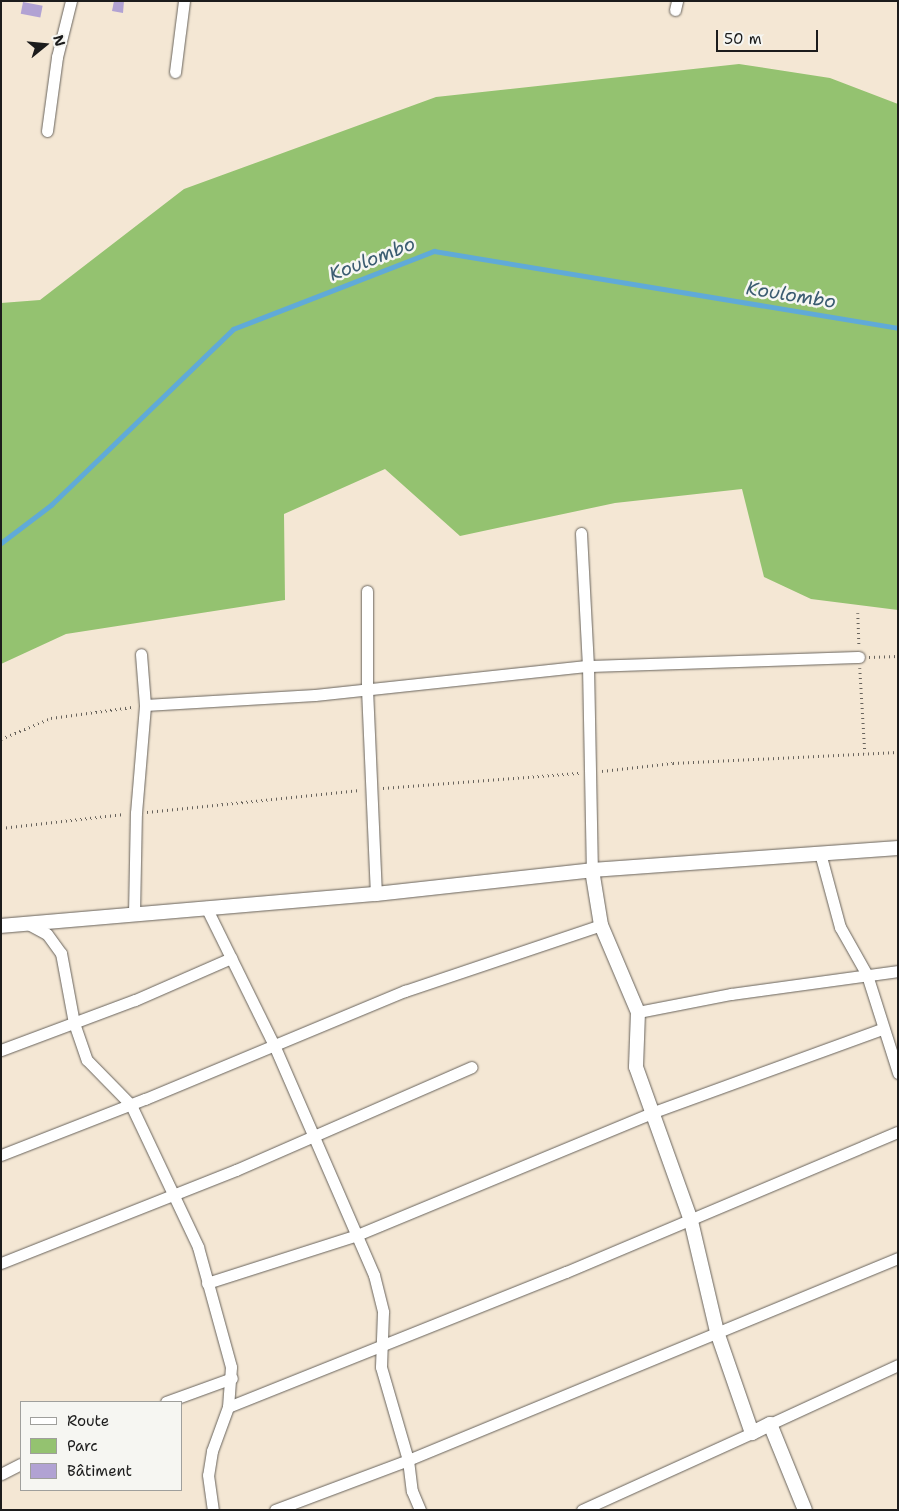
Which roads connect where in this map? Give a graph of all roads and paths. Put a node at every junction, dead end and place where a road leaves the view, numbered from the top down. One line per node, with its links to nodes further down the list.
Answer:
1 (71, 1): 4 (street)
2 (184, 1): 3 (street)
3 (175, 72)
4 (47, 131)
5 (581, 533): 11 (street)
6 (367, 591): 12 (street)
7 (858, 613): 10 (path)
8 (141, 654): 13 (street)
9 (898, 656): 10 (path)
10 (859, 657): 11 (street); 16 (path)
11 (588, 666): 12 (street); 17 (street)
12 (367, 690): 13 (street); 18 (street)
13 (145, 705): 14 (path); 19 (street)
14 (1, 739)
15 (898, 752): 16 (path)
16 (864, 753): 17 (path)
17 (589, 772): 18 (path); 23 (street)
18 (372, 789): 19 (path); 24 (street)
19 (136, 813): 20 (path); 26 (street)
20 (1, 828)
21 (898, 848): 22 (street)
22 (820, 853): 23 (street); 32 (street)
23 (592, 870): 24 (street); 28 (street)
24 (376, 894): 25 (street)
25 (206, 907): 26 (street); 30 (street)
26 (134, 914): 27 (street)
27 (28, 924): 29 (street); 34 (street)
28 (601, 925): 33 (street); 36 (street)
29 (1, 926)
30 (231, 958): 34 (street); 36 (street)
31 (898, 971): 32 (street)
32 (867, 975): 33 (street); 35 (street)
33 (638, 1012): 41 (street)
34 (74, 1023): 37 (street); 40 (street)
35 (882, 1029): 39 (street); 41 (street)
36 (274, 1045): 40 (street); 43 (street)
37 (1, 1050)
38 (472, 1067): 43 (street)
39 (897, 1072)
40 (131, 1105): 44 (street); 45 (street)
41 (651, 1113): 46 (street); 47 (street)
42 (898, 1132): 46 (street)
43 (312, 1135): 45 (street); 47 (street)
44 (1, 1156)
45 (174, 1194): 49 (street); 50 (street)
46 (691, 1221): 51 (street); 52 (street)
47 (357, 1235): 50 (street); 52 (street)
48 (898, 1258): 51 (street)
49 (1, 1263)
50 (207, 1283): 54 (street)
51 (717, 1332): 58 (street); 59 (street)
52 (382, 1346): 56 (street); 59 (street)
53 (898, 1364): 57 (street)
54 (232, 1378): 55 (street); 56 (street)
55 (169, 1401)
56 (228, 1406): 62 (street)
57 (770, 1424): 58 (street); 66 (street)
58 (752, 1433): 65 (street)
59 (408, 1460): 63 (street); 64 (street)
60 (20, 1464): 61 (street)
61 (1, 1474)
62 (212, 1510)
63 (275, 1510)
64 (420, 1510)
65 (582, 1510)
66 (805, 1510)

